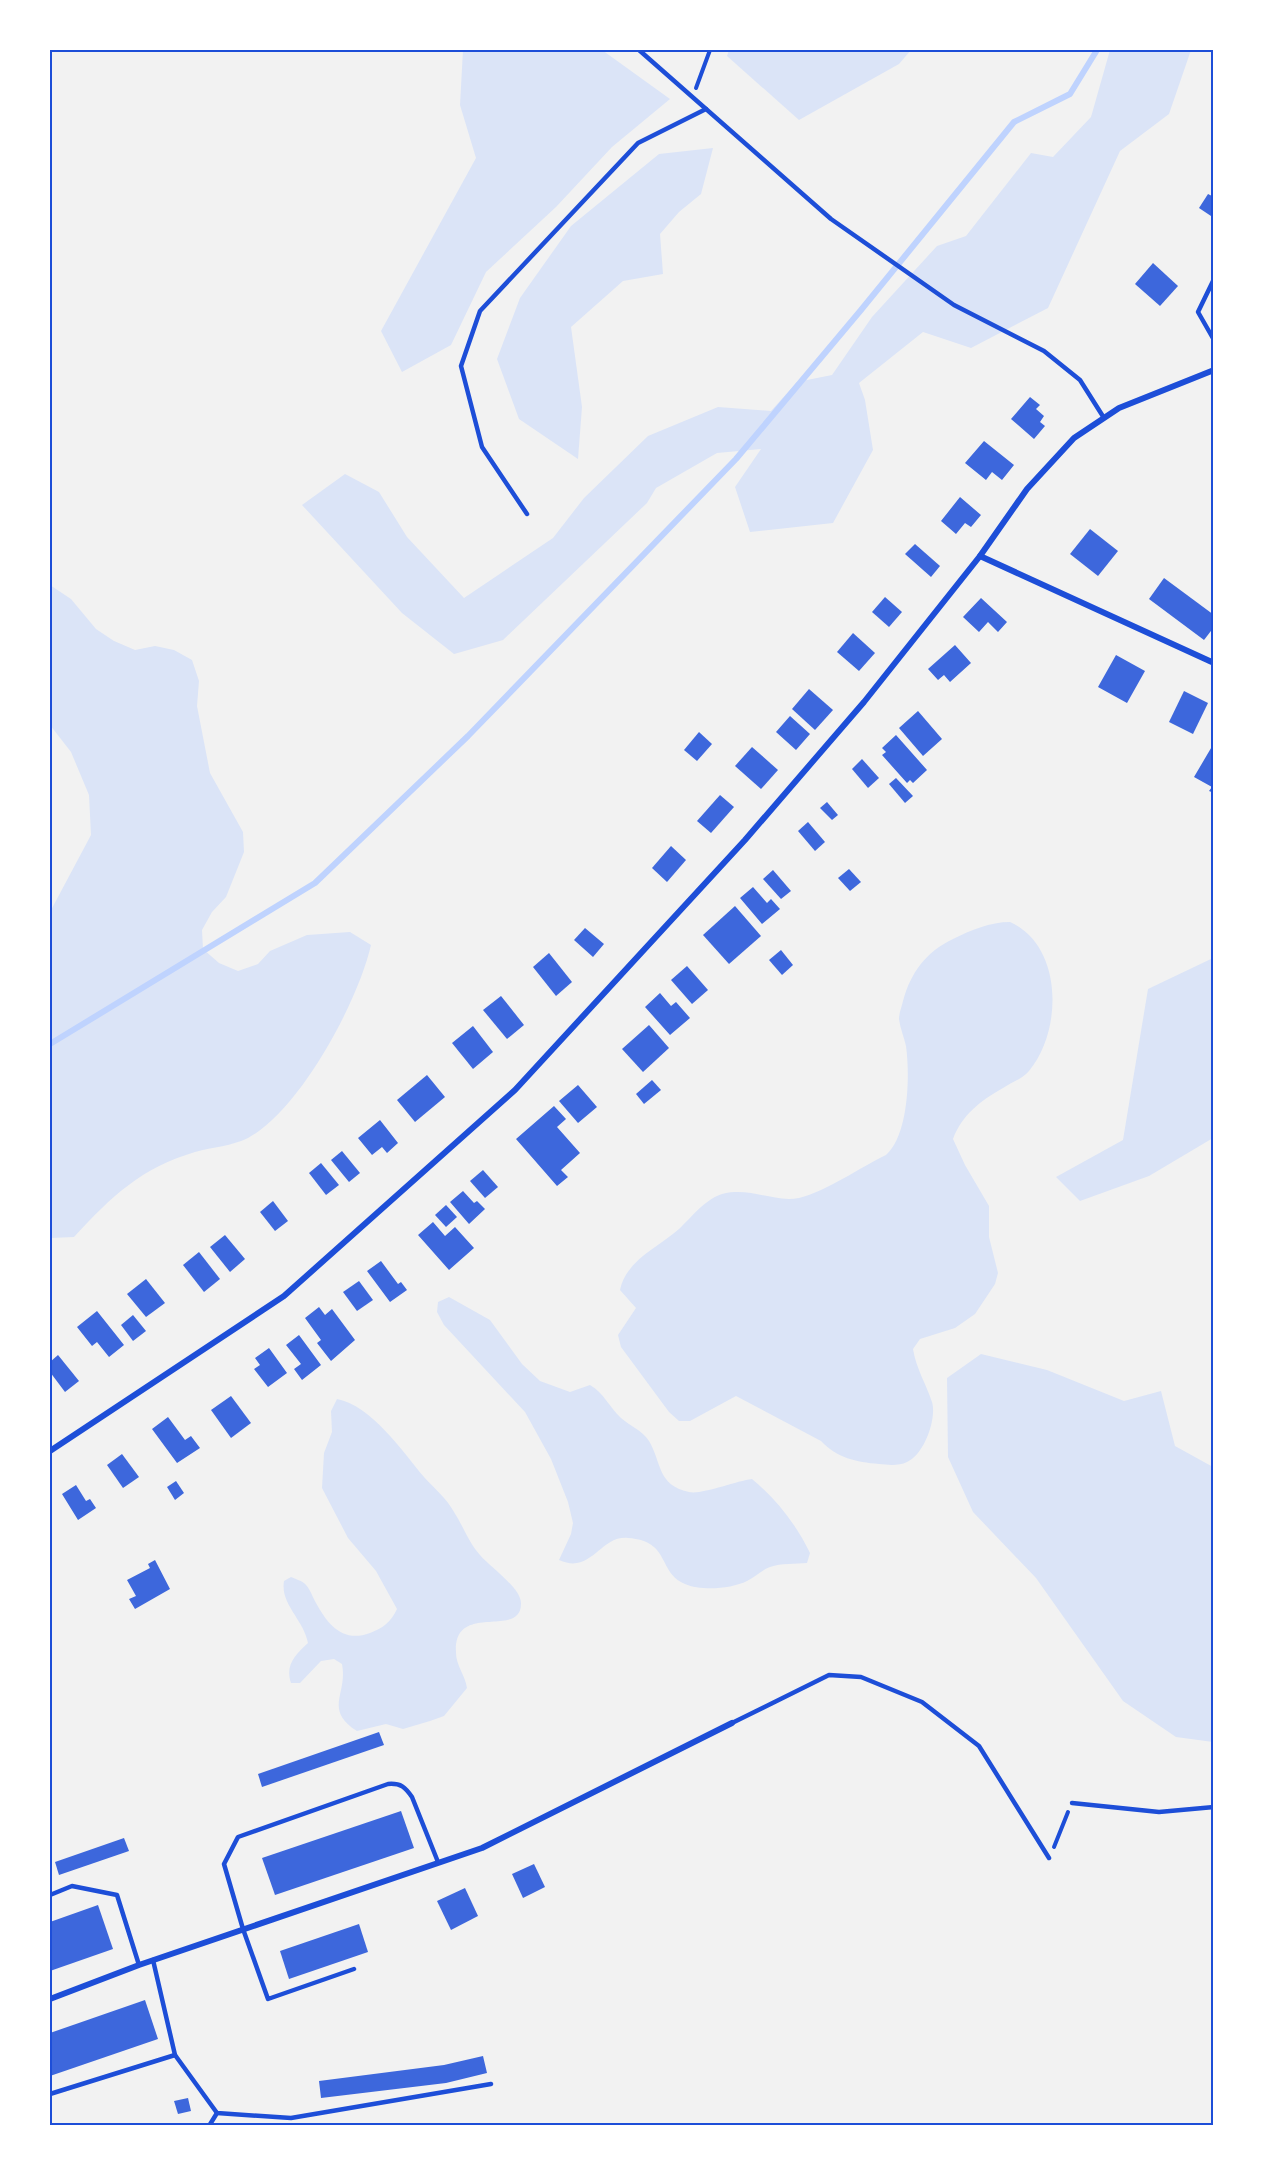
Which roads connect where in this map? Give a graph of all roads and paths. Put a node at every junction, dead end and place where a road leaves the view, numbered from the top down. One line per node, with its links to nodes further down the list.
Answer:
1 (639, 50): 3 (lane)
2 (710, 50): 3 (path)
3 (693, 97): 4 (lane)
4 (706, 109): 8 (lane); 9 (lane)
5 (1214, 279): 6 (lane)
6 (1214, 340)
7 (1214, 370): 8 (street)
8 (1104, 418): 10 (street)
9 (527, 514)
10 (980, 556): 11 (street); 12 (street)
11 (1214, 663)
12 (50, 1451)
13 (732, 1723): 16 (lane); 17 (street)
14 (1072, 1803): 15 (lane); 16 (path)
15 (1214, 1807)
16 (1049, 1858)
17 (438, 1862): 19 (street); 19 (lane)
18 (50, 1895): 21 (lane)
19 (243, 1929): 20 (street); 22 (lane)
20 (153, 1960): 21 (street); 24 (lane)
21 (139, 1965): 23 (street)
22 (354, 1969)
23 (50, 1999)
24 (175, 2055): 26 (lane); 27 (lane)
25 (491, 2084): 27 (lane)
26 (50, 2094)
27 (217, 2113): 28 (lane)
28 (209, 2126)

